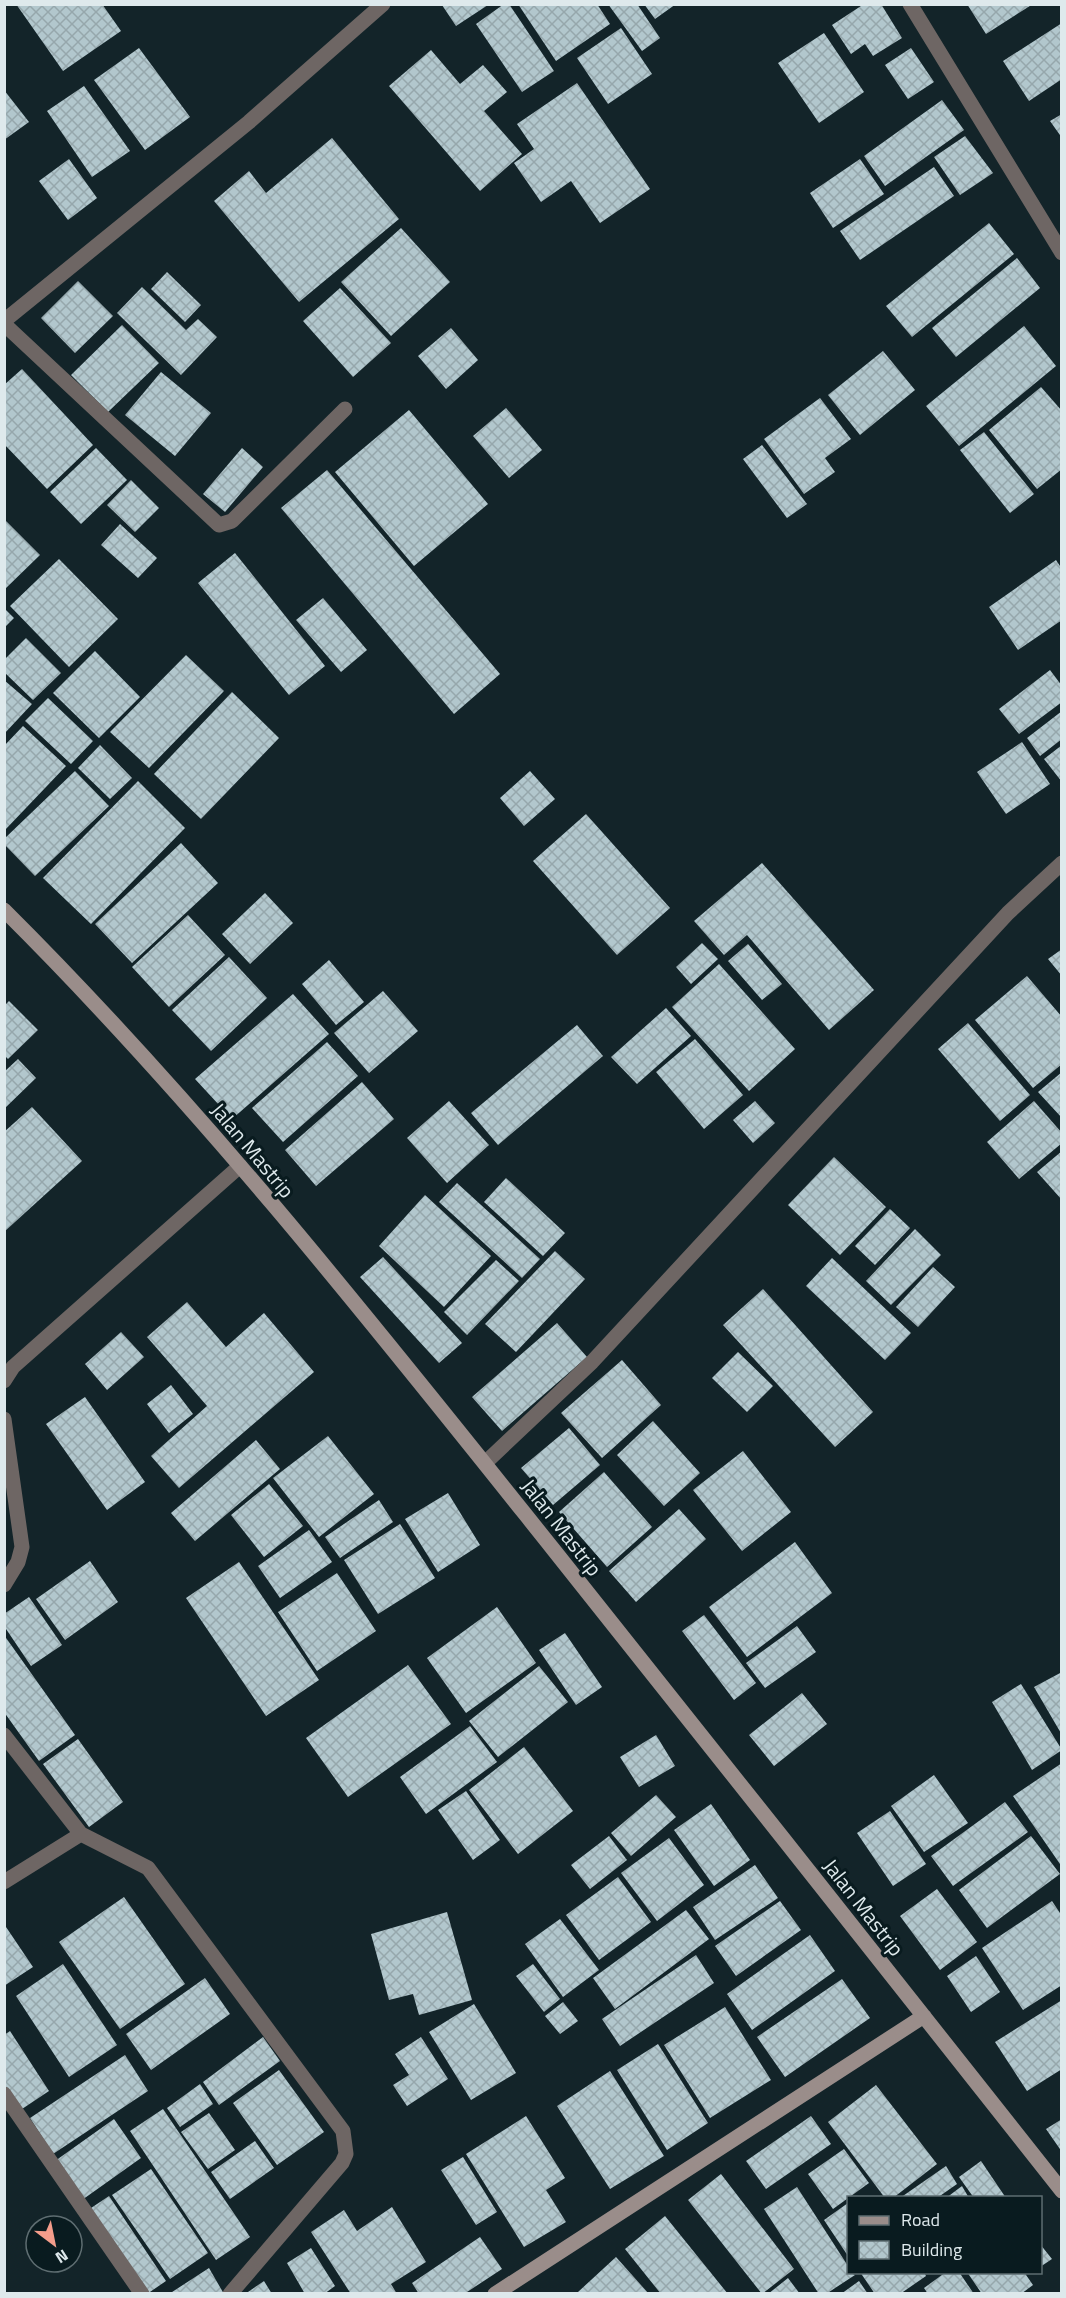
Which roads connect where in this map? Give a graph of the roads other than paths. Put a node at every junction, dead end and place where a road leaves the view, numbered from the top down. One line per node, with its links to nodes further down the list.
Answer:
1 (383, 4): 4 (street)
2 (910, 4): 3 (street)
3 (1062, 254)
4 (4, 322): 5 (street)
5 (345, 409)
6 (1062, 862): 11 (street)
7 (4, 910): 8 (main road, Jalan Mastrip)
8 (240, 1166): 9 (street); 11 (main road, Jalan Mastrip)
9 (4, 1382)
10 (4, 1419): 12 (street)
11 (484, 1463): 16 (main road, Jalan Mastrip)
12 (4, 1585)
13 (4, 1735): 14 (street)
14 (81, 1834): 15 (street); 20 (street)
15 (4, 1882)
16 (924, 2016): 18 (main road, Jalan Mastrip); 21 (main road)
17 (4, 2094): 19 (street)
18 (1062, 2191)
19 (142, 2294)
20 (230, 2294)
21 (495, 2294)

